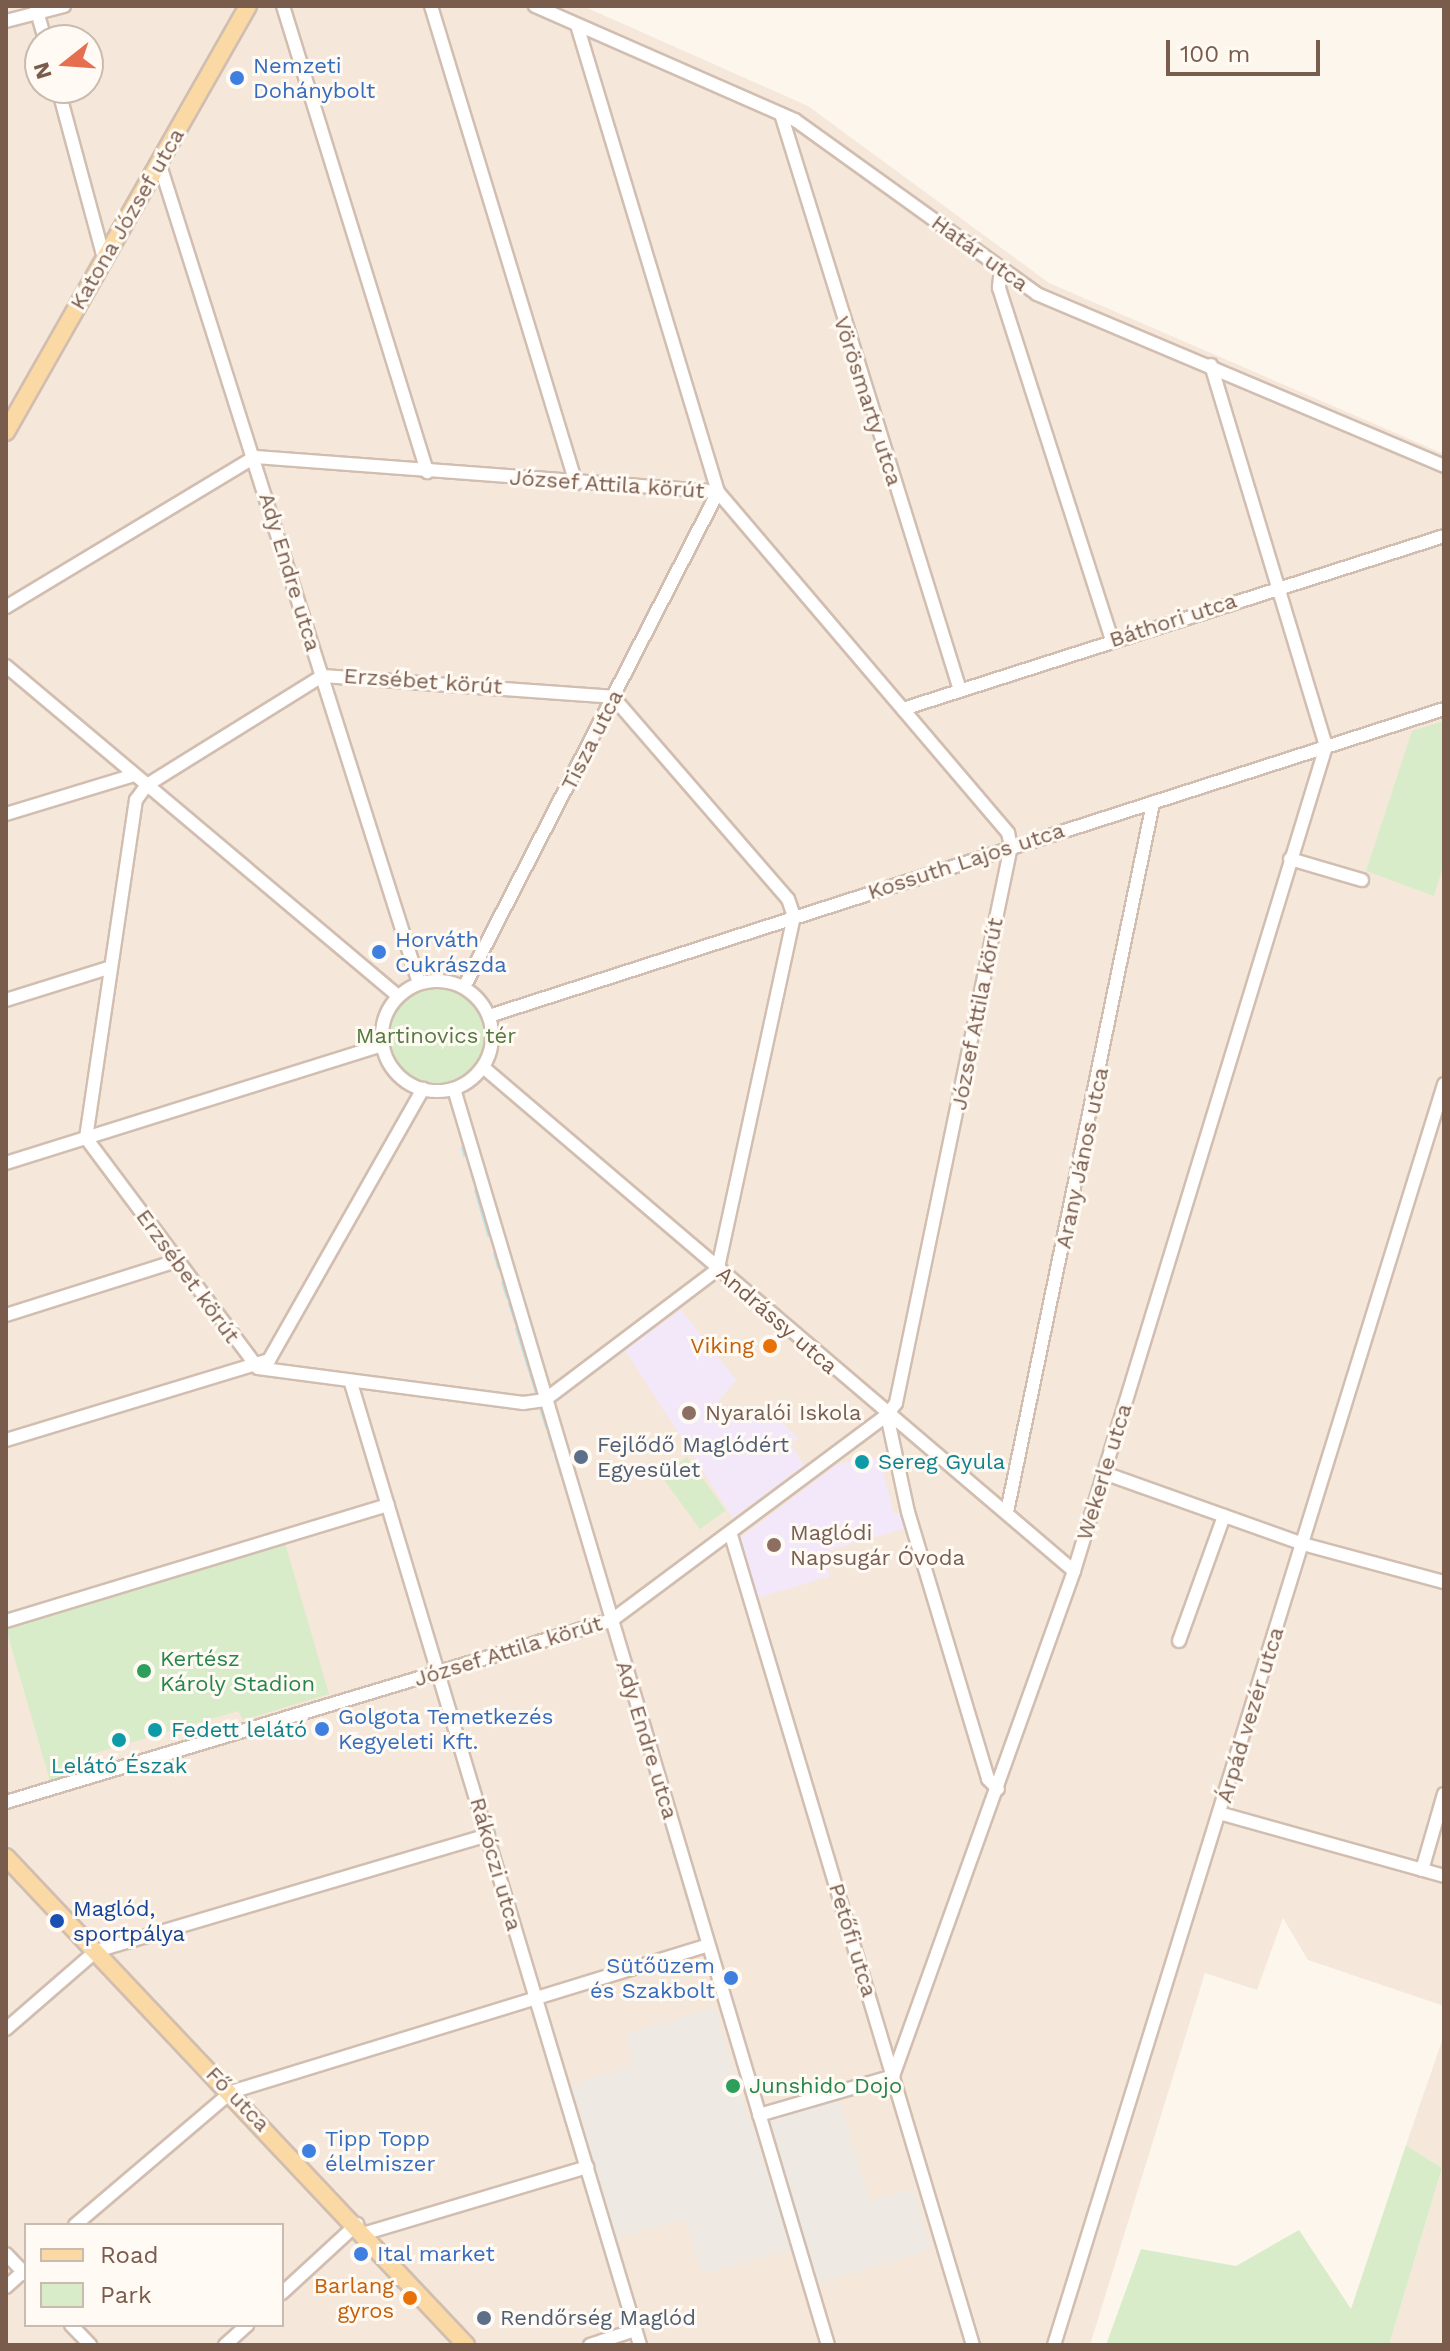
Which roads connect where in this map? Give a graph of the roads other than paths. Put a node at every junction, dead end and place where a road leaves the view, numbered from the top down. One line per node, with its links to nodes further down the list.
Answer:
1 (64, 6): 6 (street)
2 (248, 6): 11 (main road, Katona József utca)
3 (283, 6): 18 (street)
4 (431, 6): 19 (street)
5 (535, 6): 8 (street, Határ utca)
6 (36, 9): 7 (street)
7 (6, 21)
8 (578, 27): 10 (street, Határ utca); 20 (street)
9 (62, 104): 12 (street)
10 (781, 114): 13 (street, Határ utca); 27 (street, Vörösmarty utca)
11 (159, 162): 12 (main road, Katona József utca); 16 (street, Ady Endre utca)
12 (104, 259): 15 (main road, Katona József utca)
13 (1001, 268): 14 (street, Határ utca); 24 (street)
14 (1211, 365): 17 (street, Határ utca); 22 (street)
15 (6, 432)
16 (255, 457): 18 (street, József Attila körút); 23 (street); 26 (street, Ady Endre utca)
17 (1444, 466)
18 (427, 472): 19 (street, József Attila körút)
19 (576, 483): 20 (street, József Attila körút)
20 (718, 492): 28 (street, Tisza utca); 29 (street, József Attila körút)
21 (1444, 536): 22 (street, Báthori utca)
22 (1279, 587): 24 (street, Báthori utca); 31 (street)
23 (6, 607)
24 (1112, 639): 27 (street, Báthori utca)
25 (6, 666): 32 (street)
26 (322, 676): 28 (street, Erzsébet körút); 33 (street, Erzsébet körút); 41 (street, Ady Endre utca)
27 (959, 687): 29 (street, Báthori utca)
28 (613, 697): 39 (street); 42 (street, Tisza utca)
29 (903, 709): 36 (street, József Attila körút)
30 (1444, 709): 31 (street, Kossuth Lajos utca)
31 (1326, 746): 34 (street, Kossuth Lajos utca); 37 (street, Wekerle utca)
32 (134, 775): 33 (street); 35 (street)
33 (147, 785): 40 (street); 43 (street)
34 (1153, 803): 36 (street, Kossuth Lajos utca); 63 (street, Arany János utca)
35 (6, 814)
36 (1011, 846): 39 (street, Kossuth Lajos utca); 59 (street, József Attila körút)
37 (1290, 859): 38 (street); 61 (street, Wekerle utca)
38 (1362, 880)
39 (794, 916): 45 (street, Kossuth Lajos utca); 54 (street)
40 (108, 968): 44 (street); 51 (street)
41 (419, 983): 42 (street); 43 (street)
42 (464, 987): 45 (street)
43 (398, 996): 46 (street)
44 (6, 1000)
45 (489, 1016): 47 (street)
46 (382, 1045): 49 (street); 51 (street)
47 (483, 1067): 50 (street); 54 (street, Andrássy utca)
48 (1444, 1084): 66 (street, Árpád vezér utca)
49 (423, 1089): 50 (street); 56 (street)
50 (454, 1089): 58 (street, Ady Endre utca)
51 (86, 1138): 52 (street); 53 (street, Erzsébet körút)
52 (6, 1163)
53 (176, 1261): 55 (street); 56 (street, Erzsébet körút)
54 (718, 1269): 58 (street); 59 (street, Andrássy utca)
55 (6, 1315)
56 (258, 1368): 57 (street); 60 (street)
57 (351, 1383): 58 (street); 62 (street, Rákóczi utca)
58 (545, 1400): 69 (street, Ady Endre utca)
59 (887, 1415): 63 (street, Andrássy utca); 65 (street, József Attila körút); 73 (street)
60 (6, 1440)
61 (1104, 1473): 64 (street); 67 (street, Wekerle utca)
62 (388, 1505): 70 (street); 72 (street, Rákóczi utca)
63 (1007, 1512): 67 (street, Andrássy utca)
64 (1224, 1516): 66 (street); 71 (street)
65 (731, 1535): 69 (street, József Attila körút); 85 (street, Petőfi utca)
66 (1303, 1544): 68 (street); 76 (street, Árpád vezér utca)
67 (1074, 1571): 73 (street, Wekerle utca)
68 (1444, 1582)
69 (612, 1620): 72 (street, József Attila körút); 81 (street, Ady Endre utca)
70 (6, 1621)
71 (1179, 1641)
72 (439, 1671): 75 (street, József Attila körút); 77 (street, Rákóczi utca)
73 (998, 1789): 85 (street, Wekerle utca)
74 (1444, 1794): 79 (street)
75 (6, 1802)
76 (1219, 1813): 79 (street); 106 (street, Árpád vezér utca)
77 (488, 1835): 82 (street); 83 (street, Rákóczi utca)
78 (6, 1857): 82 (main road, Fő utca)
79 (1422, 1870): 80 (street)
80 (1444, 1876)
81 (708, 1945): 83 (street); 87 (street, Ady Endre utca)
82 (96, 1951): 84 (street); 86 (main road, Fő utca)
83 (536, 2001): 86 (street); 88 (street, Rákóczi utca)
84 (6, 2029)
85 (893, 2076): 87 (street); 105 (street, Petőfi utca)
86 (231, 2092): 89 (street); 90 (main road, Fő utca)
87 (759, 2115): 104 (street, Ady Endre utca)
88 (587, 2167): 90 (street); 98 (street, Rákóczi utca)
89 (77, 2223)
90 (361, 2229): 95 (street); 101 (main road, Fő utca)
91 (6, 2254): 92 (street)
92 (24, 2271)
93 (24, 2273): 94 (street)
94 (6, 2287)
95 (284, 2291)
96 (73, 2327): 99 (street)
97 (245, 2327): 100 (street)
98 (635, 2330): 102 (street); 103 (street, Rákóczi utca)
99 (90, 2345)
100 (225, 2345)
101 (466, 2345)
102 (590, 2345)
103 (640, 2345)
104 (828, 2345)
105 (973, 2345)
106 (1054, 2345)

